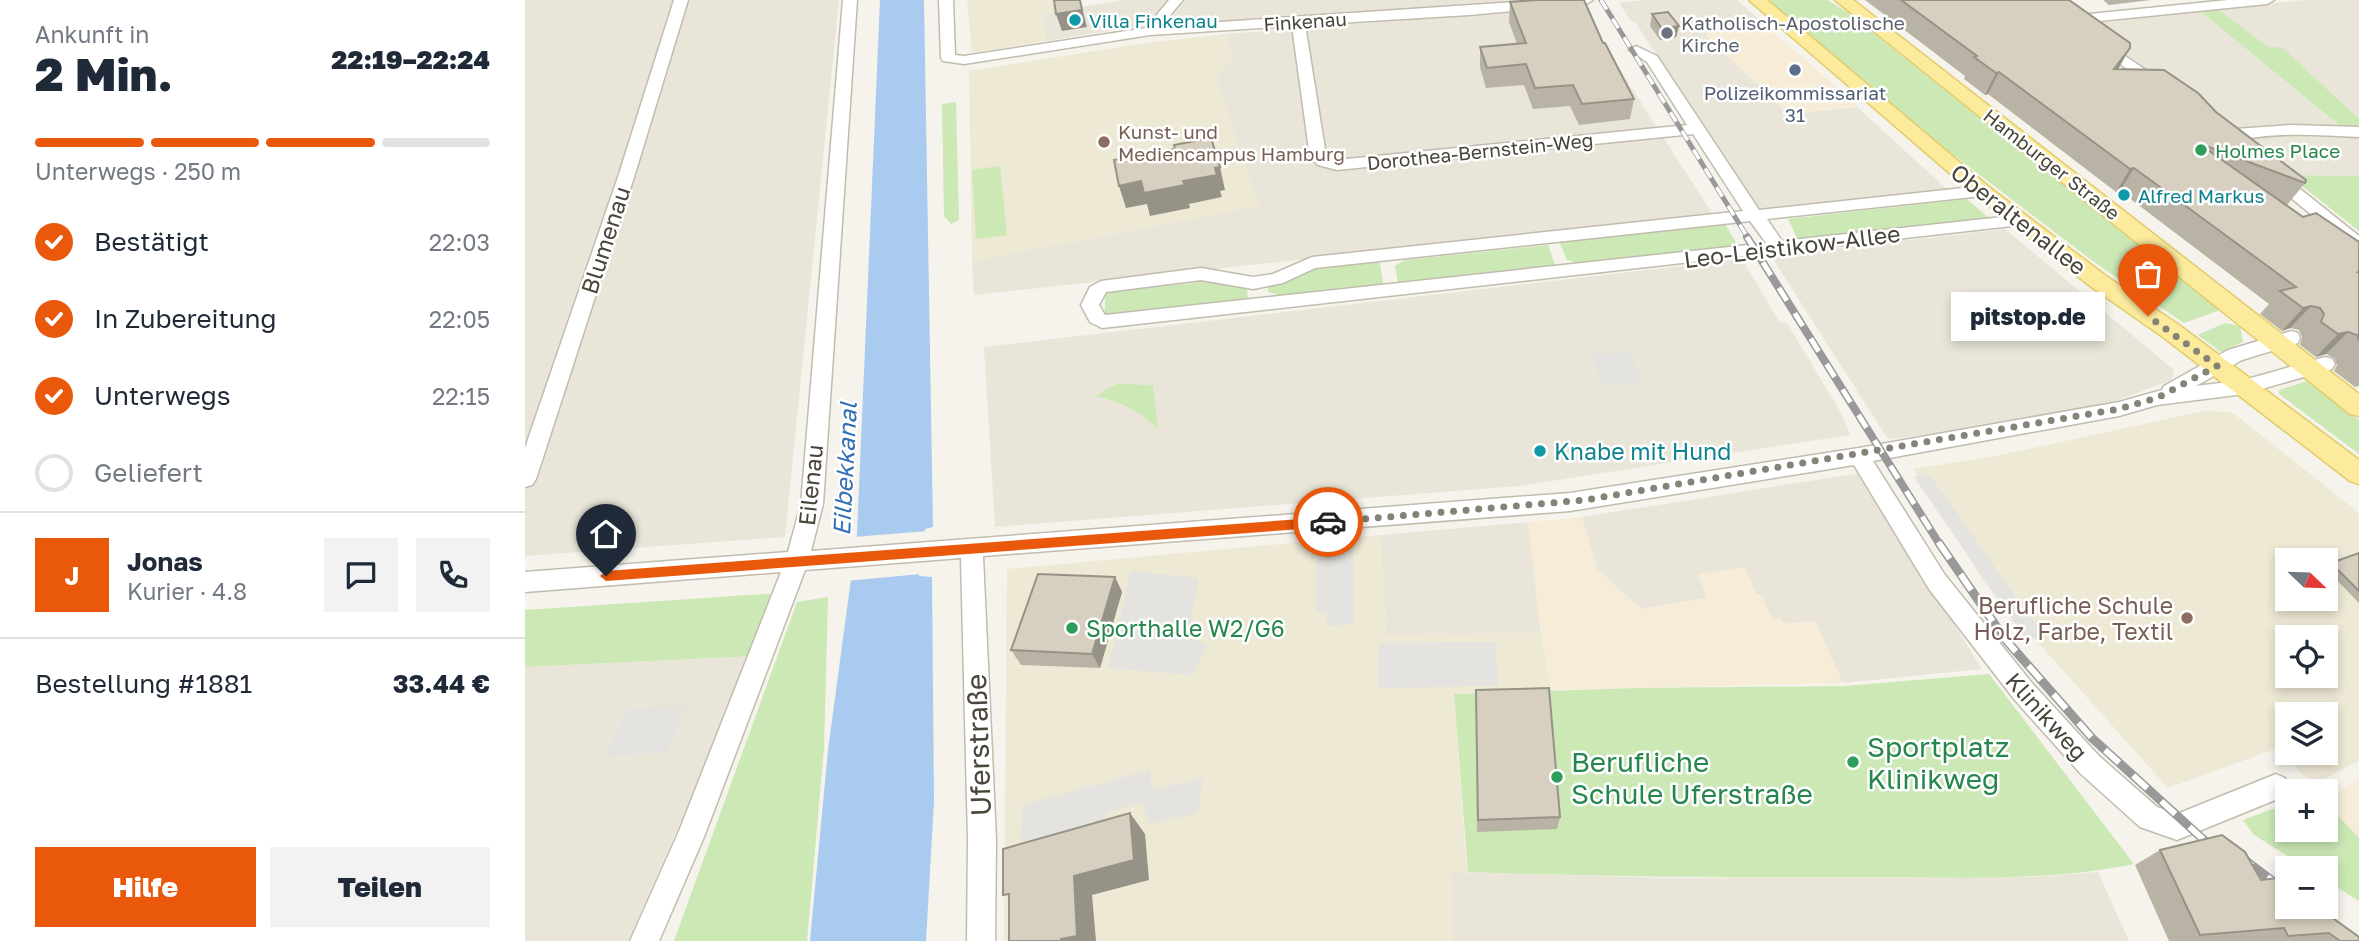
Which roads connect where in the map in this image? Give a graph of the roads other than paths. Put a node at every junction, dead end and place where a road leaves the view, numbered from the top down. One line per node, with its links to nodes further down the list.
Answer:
1 (681, 0): 36 (street, Blumenau)
2 (850, 0): 38 (street, Eilenau)
3 (946, 0): 10 (street, Finkenau)
4 (1177, 0): 10 (street)
5 (1586, 0): 9 (street, Finkenau)
6 (1757, 0): 17 (main road, Oberaltenallee)
7 (1843, 0): 28 (main road, Hamburger Straße)
8 (2267, 0): 12 (street)
9 (1298, 22): 10 (street, Finkenau); 13 (street, Dorothea-Bernstein-Weg)
10 (1150, 31)
11 (1636, 50): 13 (street)
12 (2173, 97)
13 (1698, 129): 18 (street)
14 (2359, 132): 15 (street)
15 (2227, 138)
16 (2258, 163): 21 (street)
17 (1982, 191): 18 (street, Leo-Leistikow-Allee); 19 (main road, Oberaltenallee)
18 (1754, 217): 20 (street, Leo-Leistikow-Allee); 22 (street)
19 (2021, 220): 22 (street, Leo-Leistikow-Allee); 29 (main road, Oberaltenallee)
20 (1551, 238): 23 (street, Leo-Leistikow-Allee); 24 (street)
21 (2359, 245)
22 (1777, 246): 24 (street, Leo-Leistikow-Allee)
23 (1387, 256): 25 (street, Leo-Leistikow-Allee); 26 (street)
24 (1562, 270): 26 (street, Leo-Leistikow-Allee)
25 (1253, 283): 27 (street); 27 (street, Leo-Leistikow-Allee)
26 (1392, 289): 27 (street, Leo-Leistikow-Allee)
27 (1254, 305)
28 (2284, 340): 29 (street); 30 (main road, Hamburger Straße); 31 (street)
29 (2217, 366): 31 (main road, Oberaltenallee); 32 (street)
30 (2318, 367): 31 (street); 33 (main road, Hamburger Straße)
31 (2245, 387): 32 (street); 35 (main road, Oberaltenallee)
32 (2157, 398): 34 (street)
33 (2359, 407)
34 (1859, 456): 37 (street); 40 (street, Klinikweg)
35 (2359, 474)
36 (525, 480)
37 (972, 549): 38 (street); 42 (street, Uferstraße)
38 (797, 561): 39 (street); 41 (street, Eilenau)
39 (525, 582)
40 (2275, 787)
41 (644, 941)
42 (981, 941)

